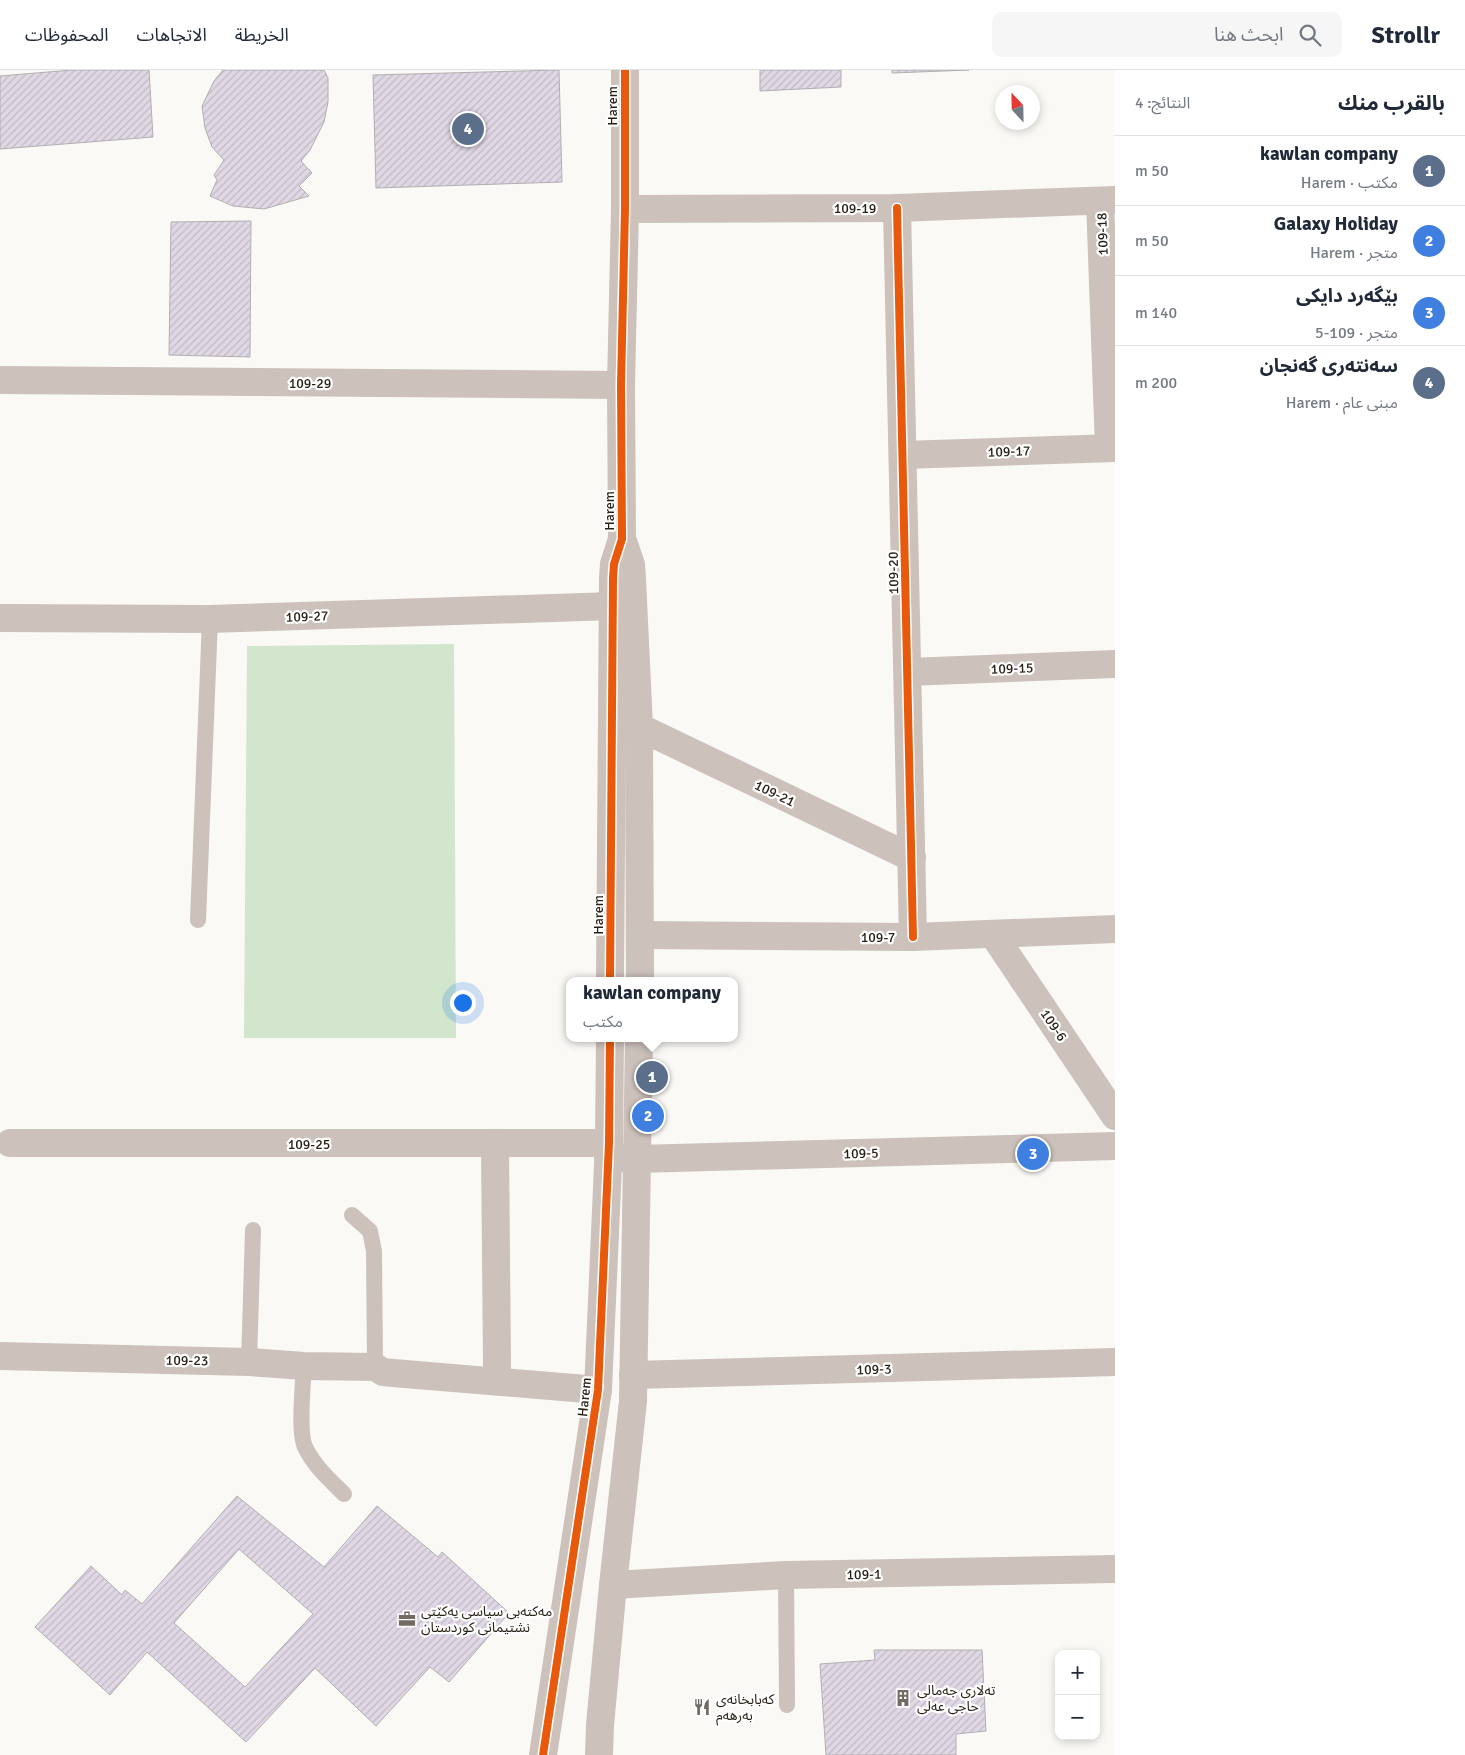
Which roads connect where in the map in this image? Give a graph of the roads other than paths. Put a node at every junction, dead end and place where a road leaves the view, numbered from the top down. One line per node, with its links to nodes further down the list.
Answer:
1 (625, 70): 4 (street, Harem)
2 (1108, 200): 3 (street, 109-19); 7 (street, 109-18)
3 (897, 208): 4 (street, 109-19); 8 (street, 109-20)
4 (625, 209): 6 (street, Harem)
5 (0, 380): 6 (street, 109-29)
6 (620, 385): 9 (street, Harem)
7 (1112, 448): 8 (street, 109-17)
8 (903, 455): 14 (street, 109-20)
9 (622, 539): 10 (street, Harem); 15 (street, Harem)
10 (613, 606): 12 (street, 109-27); 22 (street, Harem)
11 (0, 618): 12 (street, 109-27)
12 (210, 619): 17 (lane)
13 (1115, 664): 14 (street, 109-15)
14 (908, 672): 16 (street, 109-20)
15 (639, 727): 16 (street, 109-21); 20 (street, Harem)
16 (912, 858): 21 (street, 109-20)
17 (198, 920)
18 (1115, 929): 19 (street, 109-7)
19 (992, 934): 21 (street, 109-7); 26 (street, 109-6)
20 (640, 935): 21 (street, 109-7); 23 (street, Harem)
21 (913, 937)
22 (610, 977)
23 (640, 977)
24 (610, 1042): 30 (street, Harem)
25 (639, 1042): 31 (street)
26 (1115, 1116)
27 (10, 1143): 28 (street, 109-25)
28 (495, 1144): 30 (street, 109-25); 39 (street)
29 (1115, 1146): 31 (street, 109-5)
30 (608, 1150): 31 (street, 109-5); 40 (street, Harem)
31 (638, 1159): 41 (street)
32 (352, 1215): 38 (lane)
33 (253, 1230): 35 (lane)
34 (0, 1356): 35 (street, 109-23)
35 (250, 1362): 37 (street, 109-23)
36 (1115, 1362): 41 (street, 109-3)
37 (304, 1366): 38 (street, 109-23); 42 (lane)
38 (375, 1367): 39 (street, 109-23); 40 (street, 109-23)
39 (496, 1367): 40 (street, 109-23)
40 (599, 1381): 41 (street, 109-3); 47 (street, Harem)
41 (633, 1388): 45 (street)
42 (344, 1494)
43 (1115, 1569): 44 (street, 109-1)
44 (786, 1575): 45 (street, 109-1); 46 (lane)
45 (613, 1585): 48 (street)
46 (787, 1705)
47 (543, 1755)
48 (599, 1755)

